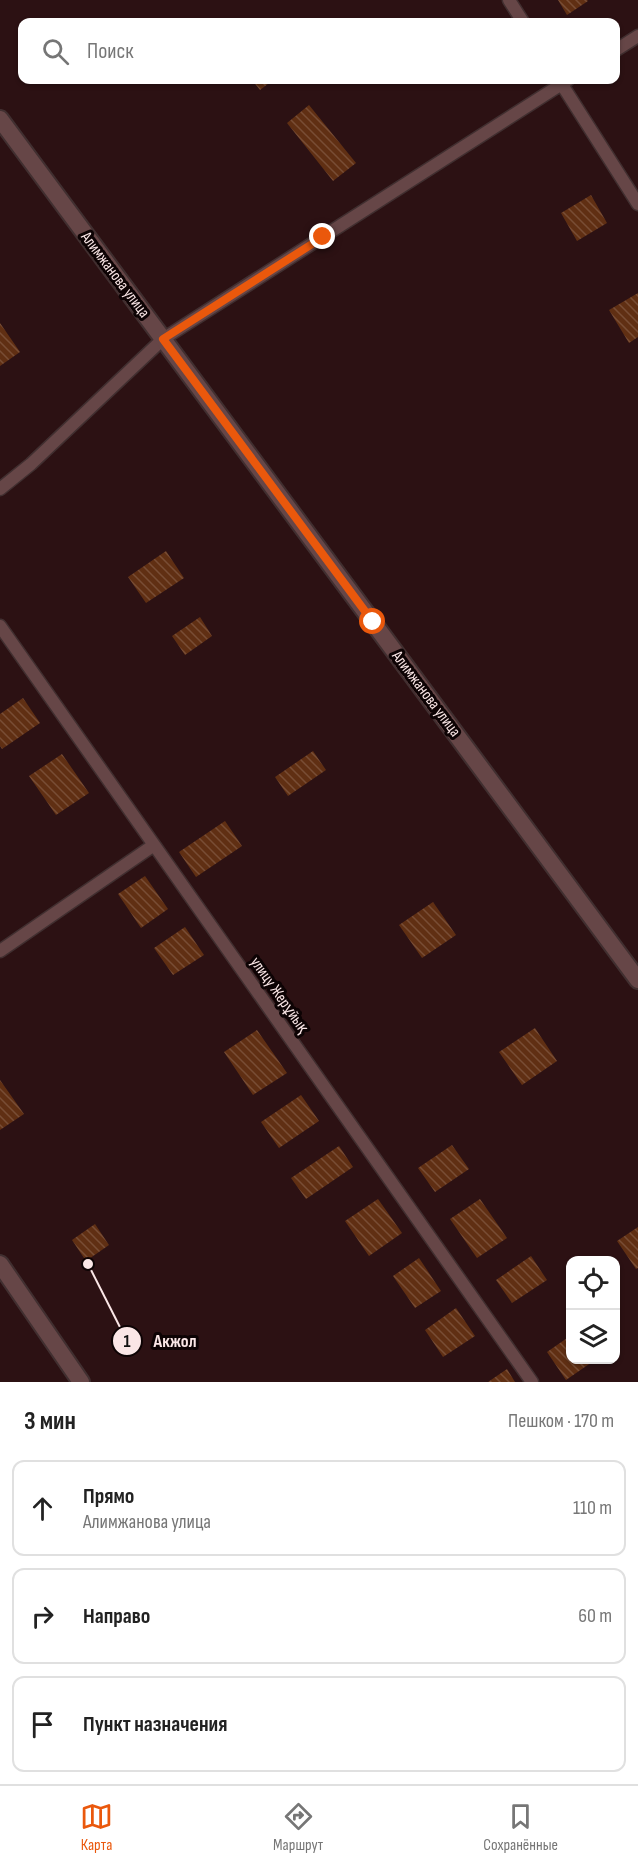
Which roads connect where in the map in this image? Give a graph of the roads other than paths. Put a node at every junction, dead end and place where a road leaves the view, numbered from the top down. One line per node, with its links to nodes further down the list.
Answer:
1 (509, 0): 2 (lane)
2 (520, 18)
3 (638, 36): 4 (lane)
4 (620, 47)
5 (558, 84): 9 (lane)
6 (565, 84): 8 (lane)
7 (0, 119): 9 (street, Алимжанова улица)
8 (638, 204)
9 (163, 339): 10 (lane); 14 (street, Алимжанова улица)
10 (0, 489)
11 (0, 626): 12 (lane, улицу Жерұйық)
12 (154, 845): 13 (lane); 17 (lane, улицу Жерұйық)
13 (0, 951)
14 (638, 980)
15 (0, 1264): 16 (street)
16 (81, 1382)
17 (532, 1382)

